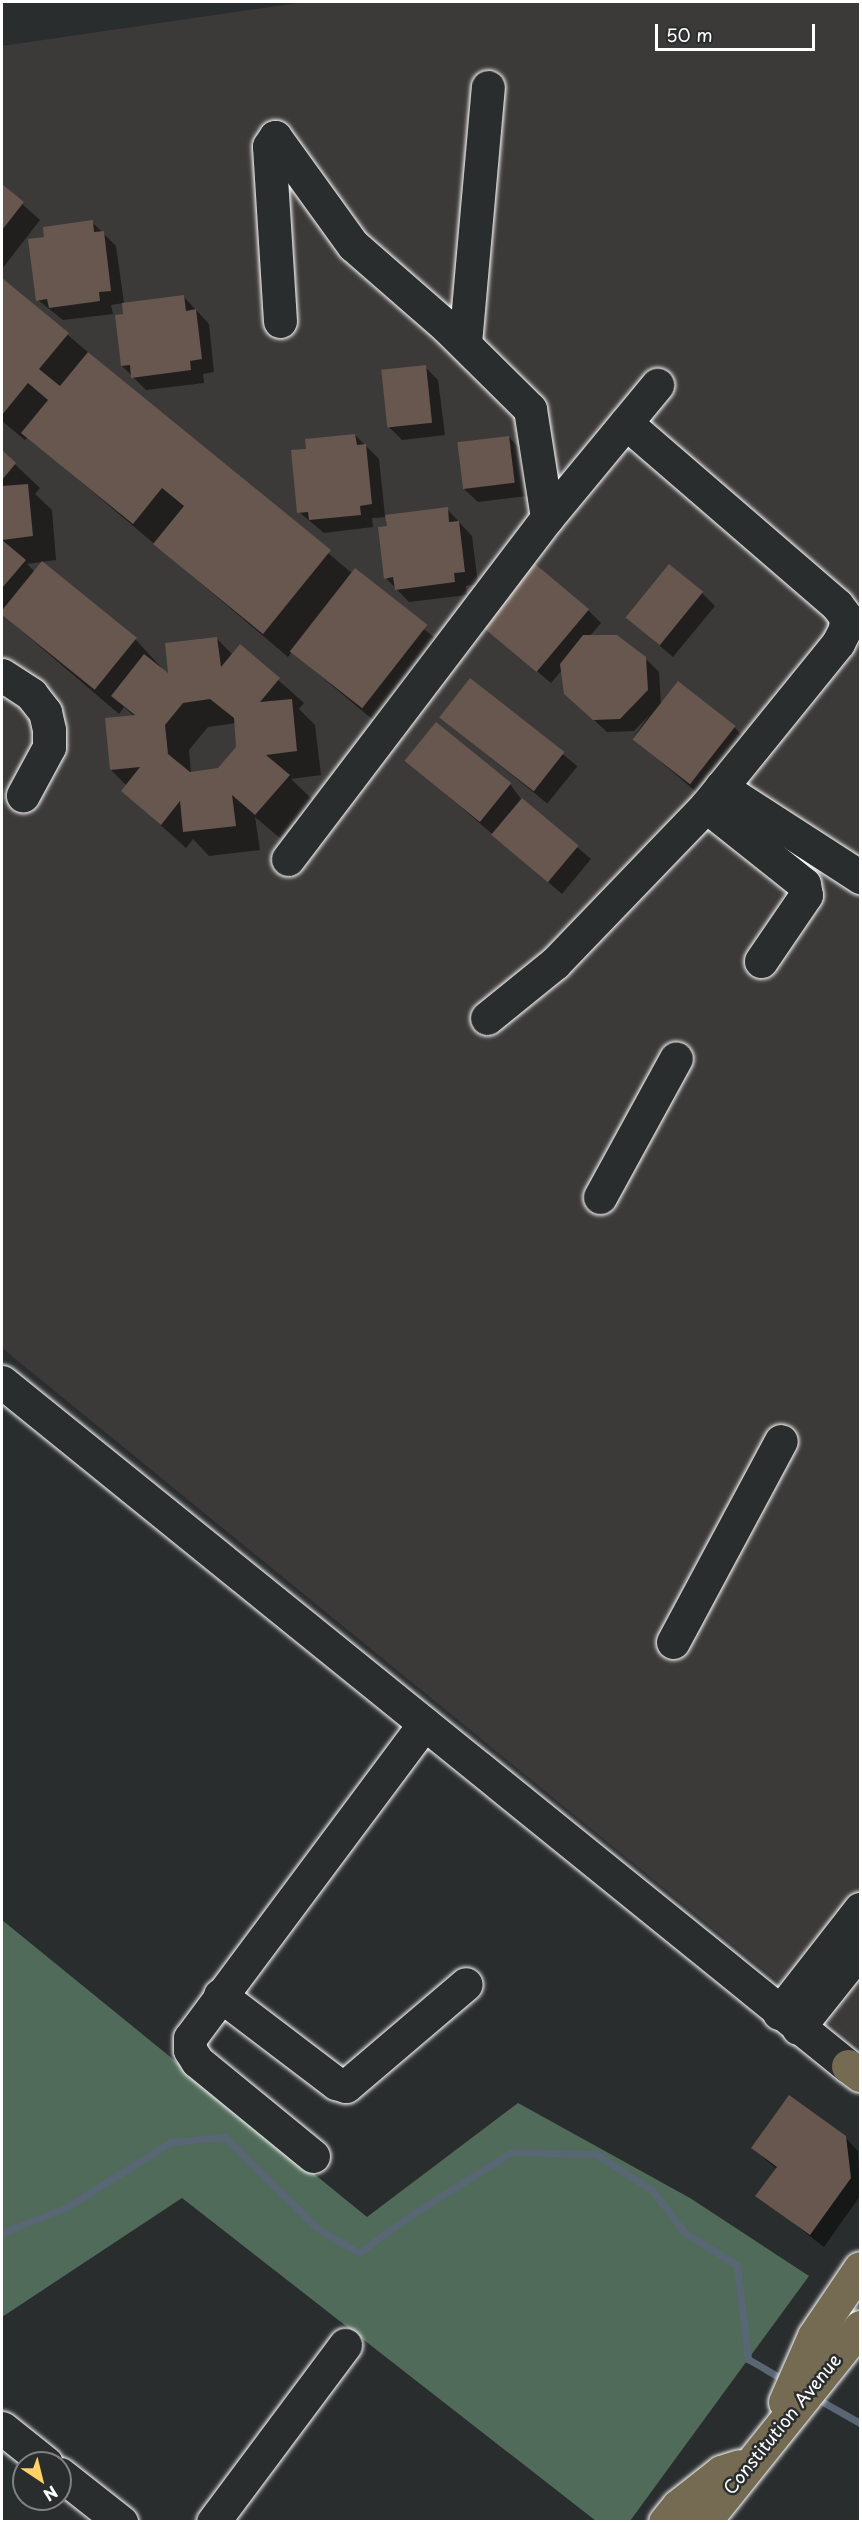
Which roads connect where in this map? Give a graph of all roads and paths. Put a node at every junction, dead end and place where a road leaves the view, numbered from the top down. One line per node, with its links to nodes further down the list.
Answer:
1 (488, 87): 3 (street)
2 (280, 321): 3 (street)
3 (465, 343): 6 (street)
4 (657, 385): 5 (street)
5 (626, 423): 6 (street); 9 (street)
6 (547, 518): 10 (street)
7 (2, 675): 8 (street)
8 (10, 788)
9 (714, 796): 11 (street); 12 (street); 13 (street)
10 (288, 859)
11 (861, 877)
12 (761, 961)
13 (487, 1018)
14 (676, 1058): 15 (street)
15 (600, 1197)
16 (2, 1382): 19 (street)
17 (781, 1441): 18 (street)
18 (673, 1642)
19 (424, 1724): 23 (street); 24 (street)
20 (861, 1909): 24 (street)
21 (861, 1950): 24 (street)
22 (466, 1984): 23 (street)
23 (220, 1995): 26 (street)
24 (788, 2020): 25 (street)
25 (856, 2070)
26 (313, 2156)
27 (861, 2268): 32 (main road)
28 (861, 2327): 32 (main road, Constitution Avenue)
29 (345, 2344): 35 (street)
30 (2, 2428): 31 (street)
31 (31, 2451)
32 (759, 2451): 36 (main road); 37 (main road, Constitution Avenue)
33 (72, 2483): 34 (street)
34 (121, 2522)
35 (213, 2522)
36 (665, 2522)
37 (704, 2522)

